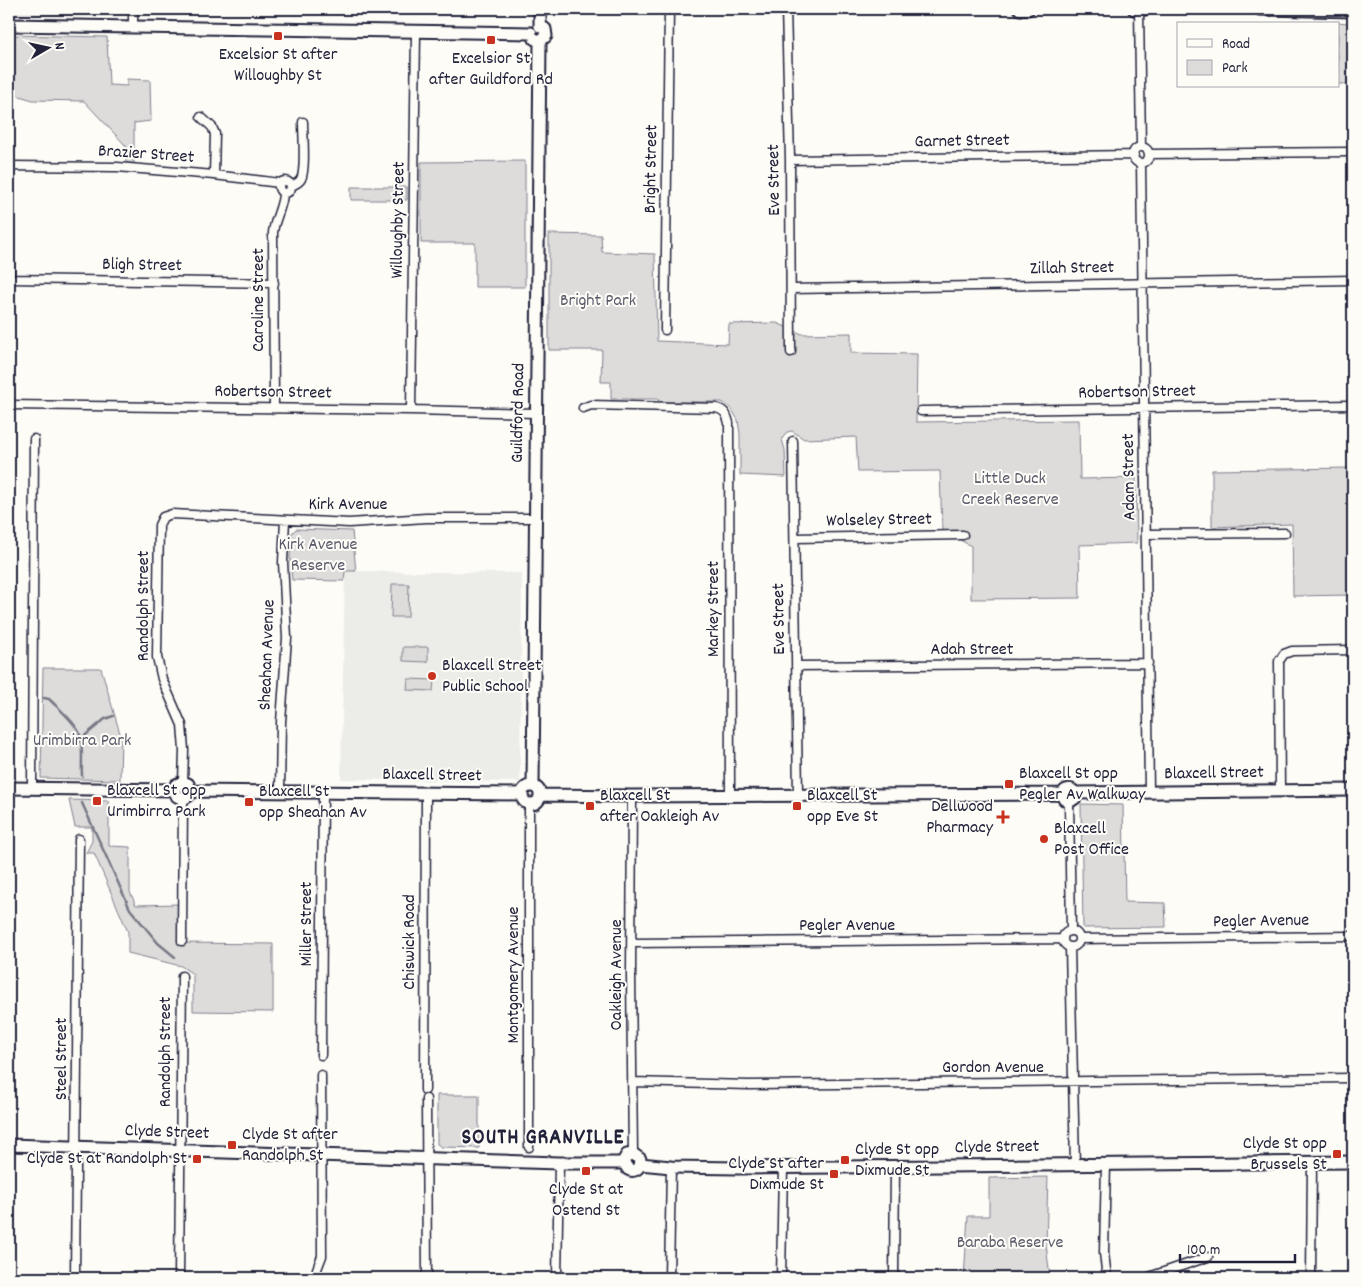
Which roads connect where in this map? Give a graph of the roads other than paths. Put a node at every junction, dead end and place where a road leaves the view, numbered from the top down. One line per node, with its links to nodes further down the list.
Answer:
1 (133, 9): 14 (street)
2 (540, 9): 16 (street, Guildford Road)
3 (669, 9): 35 (street, Bright Street)
4 (786, 9): 23 (street, Eve Street)
5 (1020, 9): 6 (street)
6 (1028, 9)
7 (1134, 9): 8 (street)
8 (1139, 9): 9 (street); 19 (street)
9 (1145, 9)
10 (1260, 9): 11 (street)
11 (1276, 9): 12 (street)
12 (1353, 11)
13 (9, 25): 14 (street)
14 (133, 27): 15 (street)
15 (416, 32): 16 (street); 42 (street, Willoughby Street)
16 (537, 33): 44 (street, Guildford Road)
17 (201, 117): 26 (street)
18 (303, 122): 28 (street)
19 (1141, 147): 21 (street); 22 (street)
20 (1353, 152): 21 (street)
21 (1149, 154): 24 (street)
22 (1134, 155): 23 (street, Garnet Street); 24 (street)
23 (790, 160): 34 (street, Eve Street)
24 (1141, 163): 33 (street, Adam Street)
25 (9, 166): 26 (street, Brazier Street); 30 (street)
26 (214, 175): 27 (street, Brazier Street)
27 (280, 183): 28 (street); 29 (street)
28 (291, 186): 29 (street)
29 (282, 193): 32 (street, Caroline Street)
30 (9, 279): 32 (street, Bligh Street)
31 (1353, 280): 33 (street, Zillah Street)
32 (274, 283): 39 (street, Caroline Street)
33 (1143, 283): 34 (street, Zillah Street); 41 (street, Adam Street)
34 (791, 289): 36 (street, Eve Street)
35 (665, 330)
36 (791, 352)
37 (9, 405): 39 (street, Robertson Street)
38 (1353, 405): 41 (street, Robertson Street)
39 (274, 408): 42 (street, Robertson Street)
40 (583, 408): 69 (street, Markey Street)
41 (1144, 408): 43 (street, Robertson Street); 52 (street, Adam Street)
42 (412, 410): 44 (street, Robertson Street)
43 (921, 411)
44 (536, 413): 48 (street, Guildford Road)
45 (34, 439): 59 (street)
46 (793, 441): 53 (street, Eve Street)
47 (163, 516): 49 (street, Kirk Avenue); 57 (street, Randolph Street)
48 (535, 518): 49 (street, Kirk Avenue); 60 (street, Guildford Road)
49 (285, 520): 63 (street, Sheahan Avenue)
50 (1285, 533): 52 (street)
51 (964, 534): 53 (street, Wolseley Street)
52 (1146, 534): 55 (street, Adam Street)
53 (794, 538): 56 (street, Eve Street)
54 (1353, 650): 61 (street)
55 (1148, 663): 56 (street, Adah Street); 64 (street, Adam Street)
56 (796, 666): 70 (street, Eve Street)
57 (179, 786): 59 (street); 67 (street)
58 (9, 788): 59 (street)
59 (32, 788)
60 (537, 790): 68 (street, Blaxcell Street); 72 (street)
61 (1280, 790): 62 (street, Blaxcell Street); 64 (street, Blaxcell Street)
62 (1353, 790)
63 (280, 792): 65 (street, Blaxcell Street); 67 (street, Blaxcell Street)
64 (1149, 792): 71 (street, Blaxcell Street)
65 (323, 793): 66 (street, Blaxcell Street); 82 (street, Miller Street)
66 (426, 794): 72 (street, Blaxcell Street); 87 (street, Chiswick Road)
67 (187, 795): 78 (street)
68 (632, 796): 69 (street, Blaxcell Street); 79 (street, Oakleigh Avenue)
69 (730, 796): 70 (street, Blaxcell Street)
70 (798, 796): 71 (street, Blaxcell Street)
71 (1069, 796): 74 (street)
72 (526, 799): 91 (street, Montgomery Avenue)
73 (79, 839): 90 (street, Steel Street)
74 (1071, 931): 76 (street); 77 (street)
75 (1353, 936): 77 (street, Pegler Avenue)
76 (1063, 939): 79 (street, Pegler Avenue); 80 (street)
77 (1079, 939): 80 (street)
78 (182, 941)
79 (632, 943): 85 (street, Oakleigh Avenue)
80 (1070, 947): 86 (street)
81 (182, 976): 92 (street, Randolph Street)
82 (321, 1055)
83 (321, 1075): 93 (street)
84 (1353, 1078): 86 (street, Gordon Avenue)
85 (632, 1082): 86 (street, Gordon Avenue); 94 (street, Oakleigh Avenue)
86 (1073, 1082): 102 (street)
87 (425, 1090)
88 (426, 1099): 95 (street)
89 (9, 1145): 90 (street, Clyde Street)
90 (76, 1147): 92 (street, Clyde Street); 108 (street, Steel Street)
91 (529, 1147)
92 (180, 1151): 93 (street, Clyde Street); 109 (street, Randolph Street)
93 (322, 1154): 95 (street, Clyde Street); 107 (street)
94 (633, 1154): 99 (street); 100 (street)
95 (427, 1158): 98 (street, Clyde Street); 110 (street)
96 (1312, 1162): 97 (street, Clyde Street); 101 (street, Clyde Street); 117 (street)
97 (1353, 1162)
98 (559, 1163): 99 (street, Clyde Street); 111 (street)
99 (624, 1163): 100 (street)
100 (640, 1164): 104 (street, Clyde Street)
101 (1106, 1164): 102 (street, Clyde Street); 115 (street)
102 (1075, 1165): 103 (street, Clyde Street)
103 (895, 1166): 105 (street, Clyde Street); 114 (street)
104 (671, 1167): 105 (street, Clyde Street); 112 (street)
105 (783, 1168): 113 (street)
106 (1208, 1257): 116 (street)
107 (317, 1269)
108 (75, 1278)
109 (179, 1278)
110 (427, 1278)
111 (557, 1278)
112 (669, 1278)
113 (781, 1278)
114 (894, 1278)
115 (1107, 1278)
116 (1146, 1278)
117 (1311, 1278)

